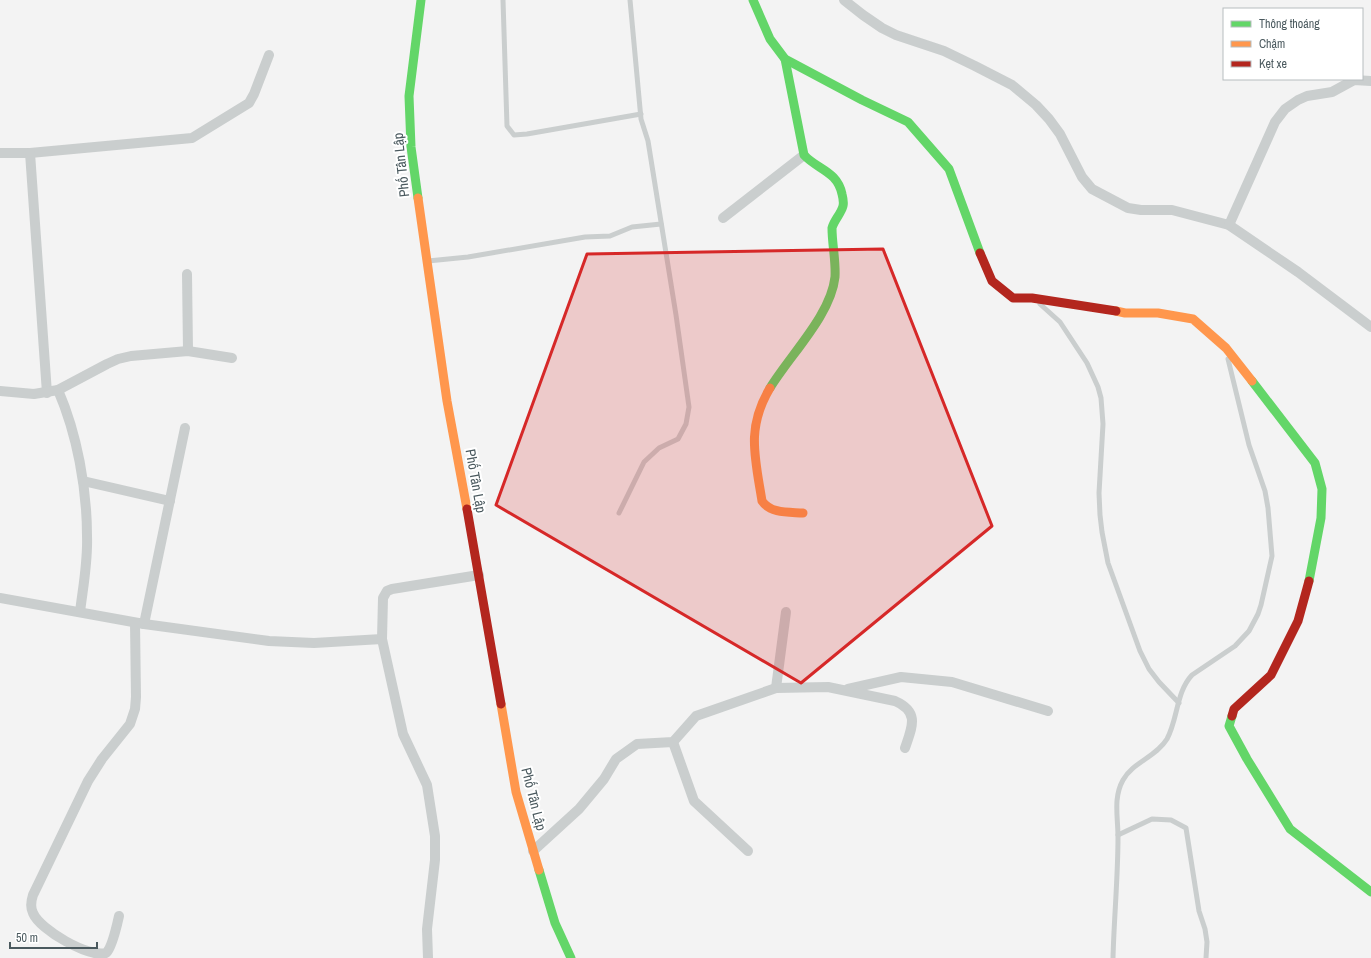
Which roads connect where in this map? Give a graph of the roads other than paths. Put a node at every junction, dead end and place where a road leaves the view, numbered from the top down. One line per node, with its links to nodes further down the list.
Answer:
1 (421, 0): 16 (street, Phố Tân Lập)
2 (503, 0): 9 (lane)
3 (630, 0): 9 (lane)
4 (753, 0): 7 (street)
5 (844, 0): 15 (street)
6 (269, 55): 11 (street)
7 (785, 59): 12 (street); 18 (street)
8 (1371, 81): 15 (street)
9 (641, 114): 14 (lane)
10 (0, 153): 11 (street)
11 (30, 153): 25 (street)
12 (804, 155): 13 (street); 30 (street)
13 (723, 218)
14 (661, 224): 16 (lane); 29 (lane)
15 (1229, 225): 19 (street)
16 (427, 261): 31 (street, Phố Tân Lập)
17 (187, 274): 21 (street)
18 (1032, 298): 20 (street); 39 (lane)
19 (1371, 327)
20 (1226, 348): 39 (lane); 46 (street)
21 (188, 351): 22 (street); 23 (street)
22 (232, 358)
23 (58, 390): 25 (street); 27 (street)
24 (0, 391): 25 (street)
25 (47, 393)
26 (185, 428): 28 (street)
27 (83, 481): 28 (street); 33 (street)
28 (170, 501): 35 (street)
29 (619, 513)
30 (803, 513)
31 (479, 575): 36 (street); 44 (street, Phố Tân Lập)
32 (0, 598): 33 (street)
33 (80, 612): 35 (street)
34 (786, 612): 37 (street)
35 (139, 624): 36 (street); 47 (street)
36 (382, 639): 48 (street)
37 (776, 688): 38 (street); 41 (street)
38 (844, 690): 40 (street); 42 (street)
39 (1179, 703): 43 (lane)
40 (1048, 711)
41 (673, 742): 44 (street); 45 (street)
42 (905, 748)
43 (1118, 836): 50 (lane); 51 (lane)
44 (533, 850): 49 (street, Phố Tân Lập)
45 (748, 851)
46 (1371, 892)
47 (119, 916)
48 (428, 958)
49 (571, 958)
50 (1112, 958)
51 (1206, 958)

